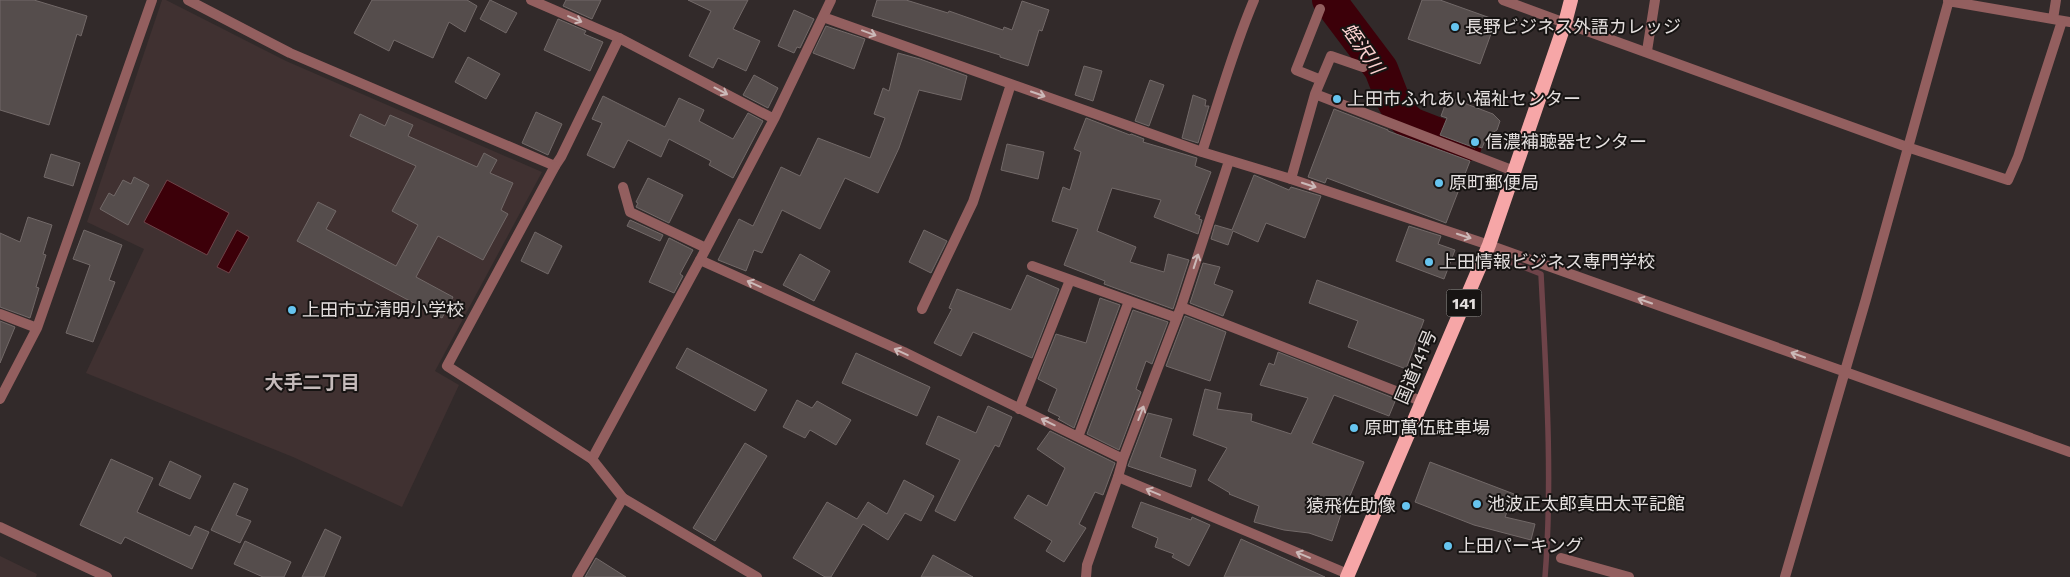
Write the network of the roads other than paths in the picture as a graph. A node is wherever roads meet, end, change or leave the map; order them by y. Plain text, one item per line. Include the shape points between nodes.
1 (152, 0) edge
2 (188, 0) edge
3 (531, 0) edge
4 (831, 0) edge
5 (1254, 0) edge
6 (1503, 0) edge
7 (1571, 0) edge
8 (1655, 0) edge
9 (2056, 0) edge
10 (1949, 1) edge
11 (1320, 10) dead end
12 (823, 17) junction
13 (2062, 21) edge
14 (1565, 23) junction
15 (619, 38) junction
16 (1647, 52) junction
17 (1363, 67) dead end
18 (1321, 80) junction
19 (1012, 84) junction
20 (1315, 94) junction
21 (774, 118) junction
22 (1908, 147) junction
23 (1202, 152) junction
24 (1229, 161) junction
25 (555, 166) junction
26 (1514, 171) junction
27 (1291, 179) junction
28 (623, 187) dead end
29 (1490, 245) junction
30 (706, 248) junction
31 (700, 260) junction
32 (1032, 266) dead end
33 (1070, 280) junction
34 (1129, 301) junction
35 (1181, 307) junction
36 (922, 309) dead end
37 (0, 314) edge
38 (1177, 318) junction
39 (37, 328) junction
40 (1844, 371) junction
41 (0, 399) edge
42 (1421, 401) junction
43 (1020, 409) junction
44 (1078, 437) junction
45 (2070, 452) edge
46 (592, 459) junction
47 (1123, 459) junction
48 (1118, 477) junction
49 (623, 498) junction
50 (0, 527) edge
51 (1561, 558) dead end
52 (1348, 576) edge
53 (107, 577) edge
54 (577, 577) edge
55 (757, 577) edge
56 (1086, 577) edge
57 (1629, 577) edge
58 (1785, 577) edge

1 - 39 street
2 - 25 street via 290,53
3 -> 15 street
4 - 12 street
5 - 23 street via 1237,40
6 - 14 street
7 - 14 highway, 国道141号 / 141
8 - 16 street
9 - 13 street
10 - 13 street
10 - 22 street
11 - 18 street via 1296,70
12 -> 19 street
12 - 21 street
13 - 22 street via 2008,180
14 - 16 street
14 - 26 highway, 国道141号 / 141
15 -> 21 street
15 - 25 street
16 - 22 street
17 - 18 street via 1331,56
18 - 20 street
19 -> 23 street
19 - 36 street via 973,202
20 - 26 street
20 - 27 street
21 - 30 street
22 - 40 street
23 - 24 street
24 - 27 street
35 -> 24 street
25 - 46 street via 447,366
26 - 29 highway, 国道141号 / 141
27 -> 29 street
28 - 30 street via 630,212
40 -> 29 street
29 - 42 highway, 国道141号 / 141
30 - 31 street
43 -> 31 street via 904,352
31 - 46 street
32 - 33 street
33 - 34 street
33 - 43 street
34 - 38 street
34 - 44 street
35 - 38 street
35 - 42 street
37 - 39 street
47 -> 38 street
39 - 41 street
40 - 45 street
40 - 58 street
42 - 52 highway, 国道141号 / 141
44 -> 43 street
44 - 47 street
46 - 49 street
47 - 48 street
52 -> 48 street
48 - 56 street via 1087,565
49 - 54 street
49 - 55 street
50 - 53 street
51 - 57 street

